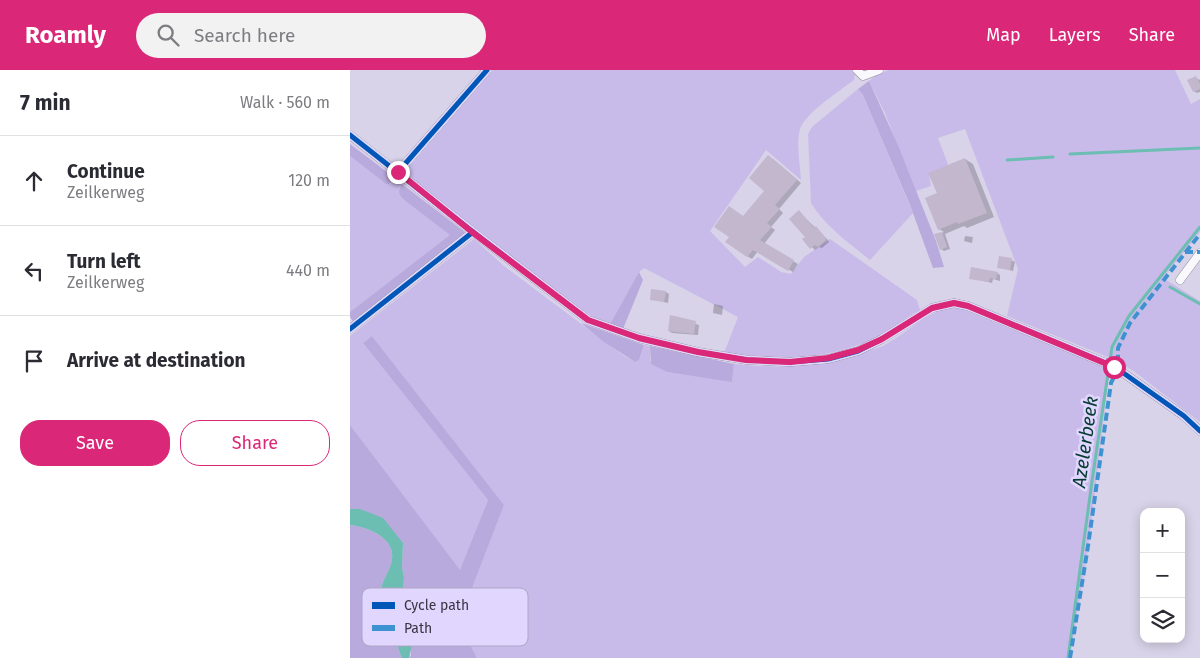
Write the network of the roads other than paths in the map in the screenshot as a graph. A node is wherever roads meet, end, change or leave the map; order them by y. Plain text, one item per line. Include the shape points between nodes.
1 (487, 70) edge
2 (857, 70) edge
3 (879, 70) edge
4 (350, 134) edge
5 (398, 172) junction
6 (472, 232) junction
7 (1200, 253) edge
8 (1180, 280) dead end
9 (350, 329) edge
10 (1200, 431) edge

1 - 5 street
2 - 3 street via 863,76
4 - 5 street
5 - 6 street
6 - 9 street
6 - 10 street via 588,320 639,338 746,360 790,362 828,358 882,339 932,308 954,303 968,306 1111,365 1184,416
7 - 8 street

